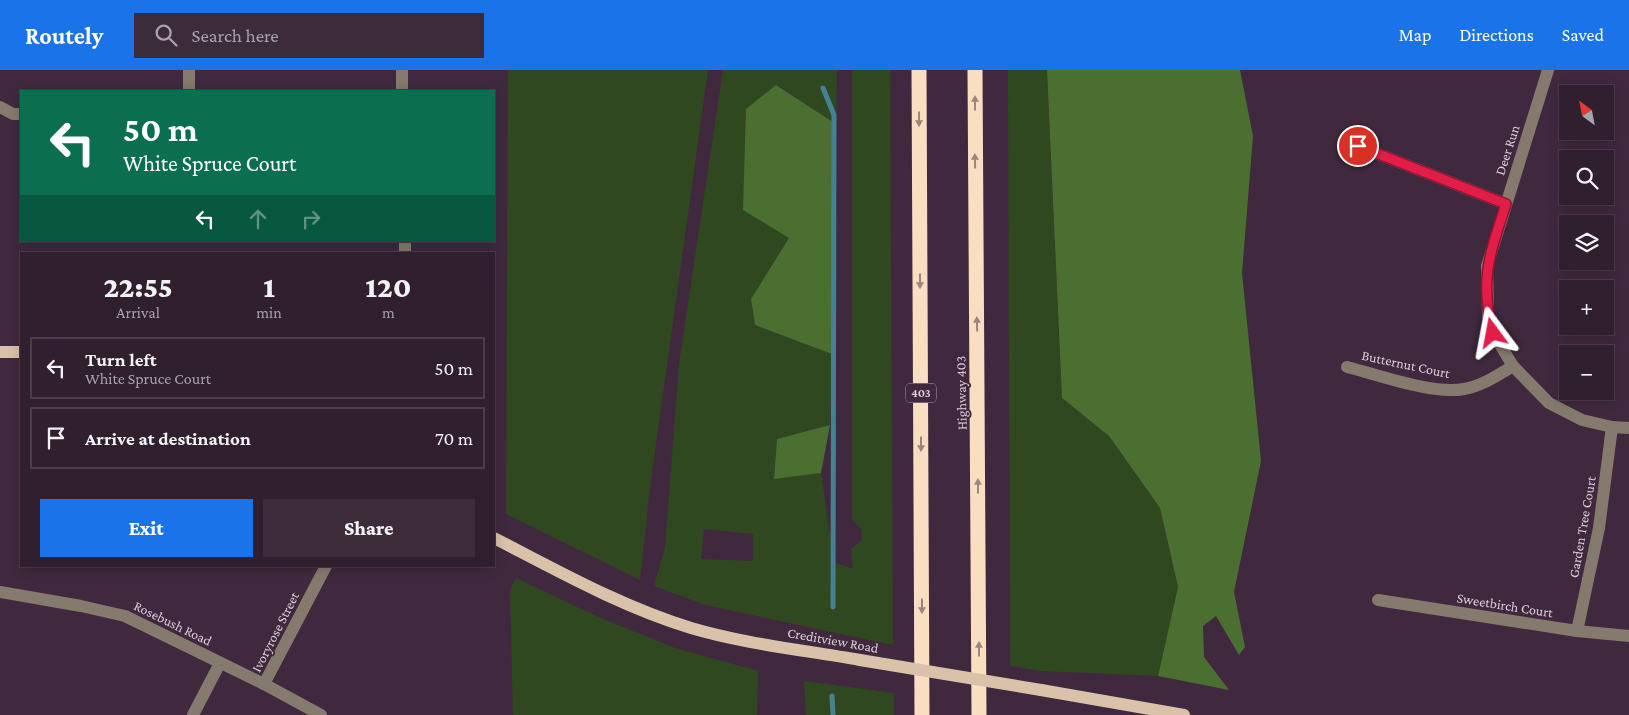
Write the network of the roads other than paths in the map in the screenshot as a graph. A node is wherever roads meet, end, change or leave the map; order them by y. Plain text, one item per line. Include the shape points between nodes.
1 (189, 70) edge
2 (402, 70) edge
3 (919, 70) edge
4 (975, 70) edge
5 (1548, 70) edge
6 (189, 90) edge
7 (402, 90) edge
8 (0, 106) edge
9 (20, 114) edge
10 (1358, 146) dead end
11 (1506, 204) junction
12 (0, 352) edge
13 (20, 352) edge
14 (1513, 366) junction
15 (1347, 367) dead end
16 (1612, 427) junction
17 (1629, 428) edge
18 (495, 539) edge
19 (325, 567) edge
20 (0, 592) edge
21 (1378, 600) dead end
22 (1577, 631) junction
23 (1629, 636) edge
24 (220, 663) junction
25 (264, 684) junction
26 (193, 715) edge
27 (321, 715) edge
28 (922, 715) edge
29 (979, 715) edge
30 (1184, 715) edge

1 - 6 street
2 - 7 street
3 -> 28 highway, 403
29 -> 4 highway, Highway 403
5 - 11 street, Deer Run
8 - 9 street via 13,114
10 - 11 street
11 - 14 street, Deer Run via 1487,266 1486,298 1493,333
12 - 13 main road
14 - 15 street, Butternut Court via 1486,382 1465,389 1443,391
14 - 16 street, Deer Run via 1549,403 1582,420
16 - 17 street, Deer Run
16 - 22 street, Garden Tree Court via 1599,528
18 - 30 main road, Creditview Road, bridge via 643,612 693,628
19 - 25 street, Ivoryrose Street
20 - 24 street, Rosebush Road via 124,616
21 - 22 street, Sweetbirch Court
22 - 23 street, Sweetbirch Court
24 - 25 street, Rosebush Road
24 - 26 street
25 - 27 street, Rosebush Road

